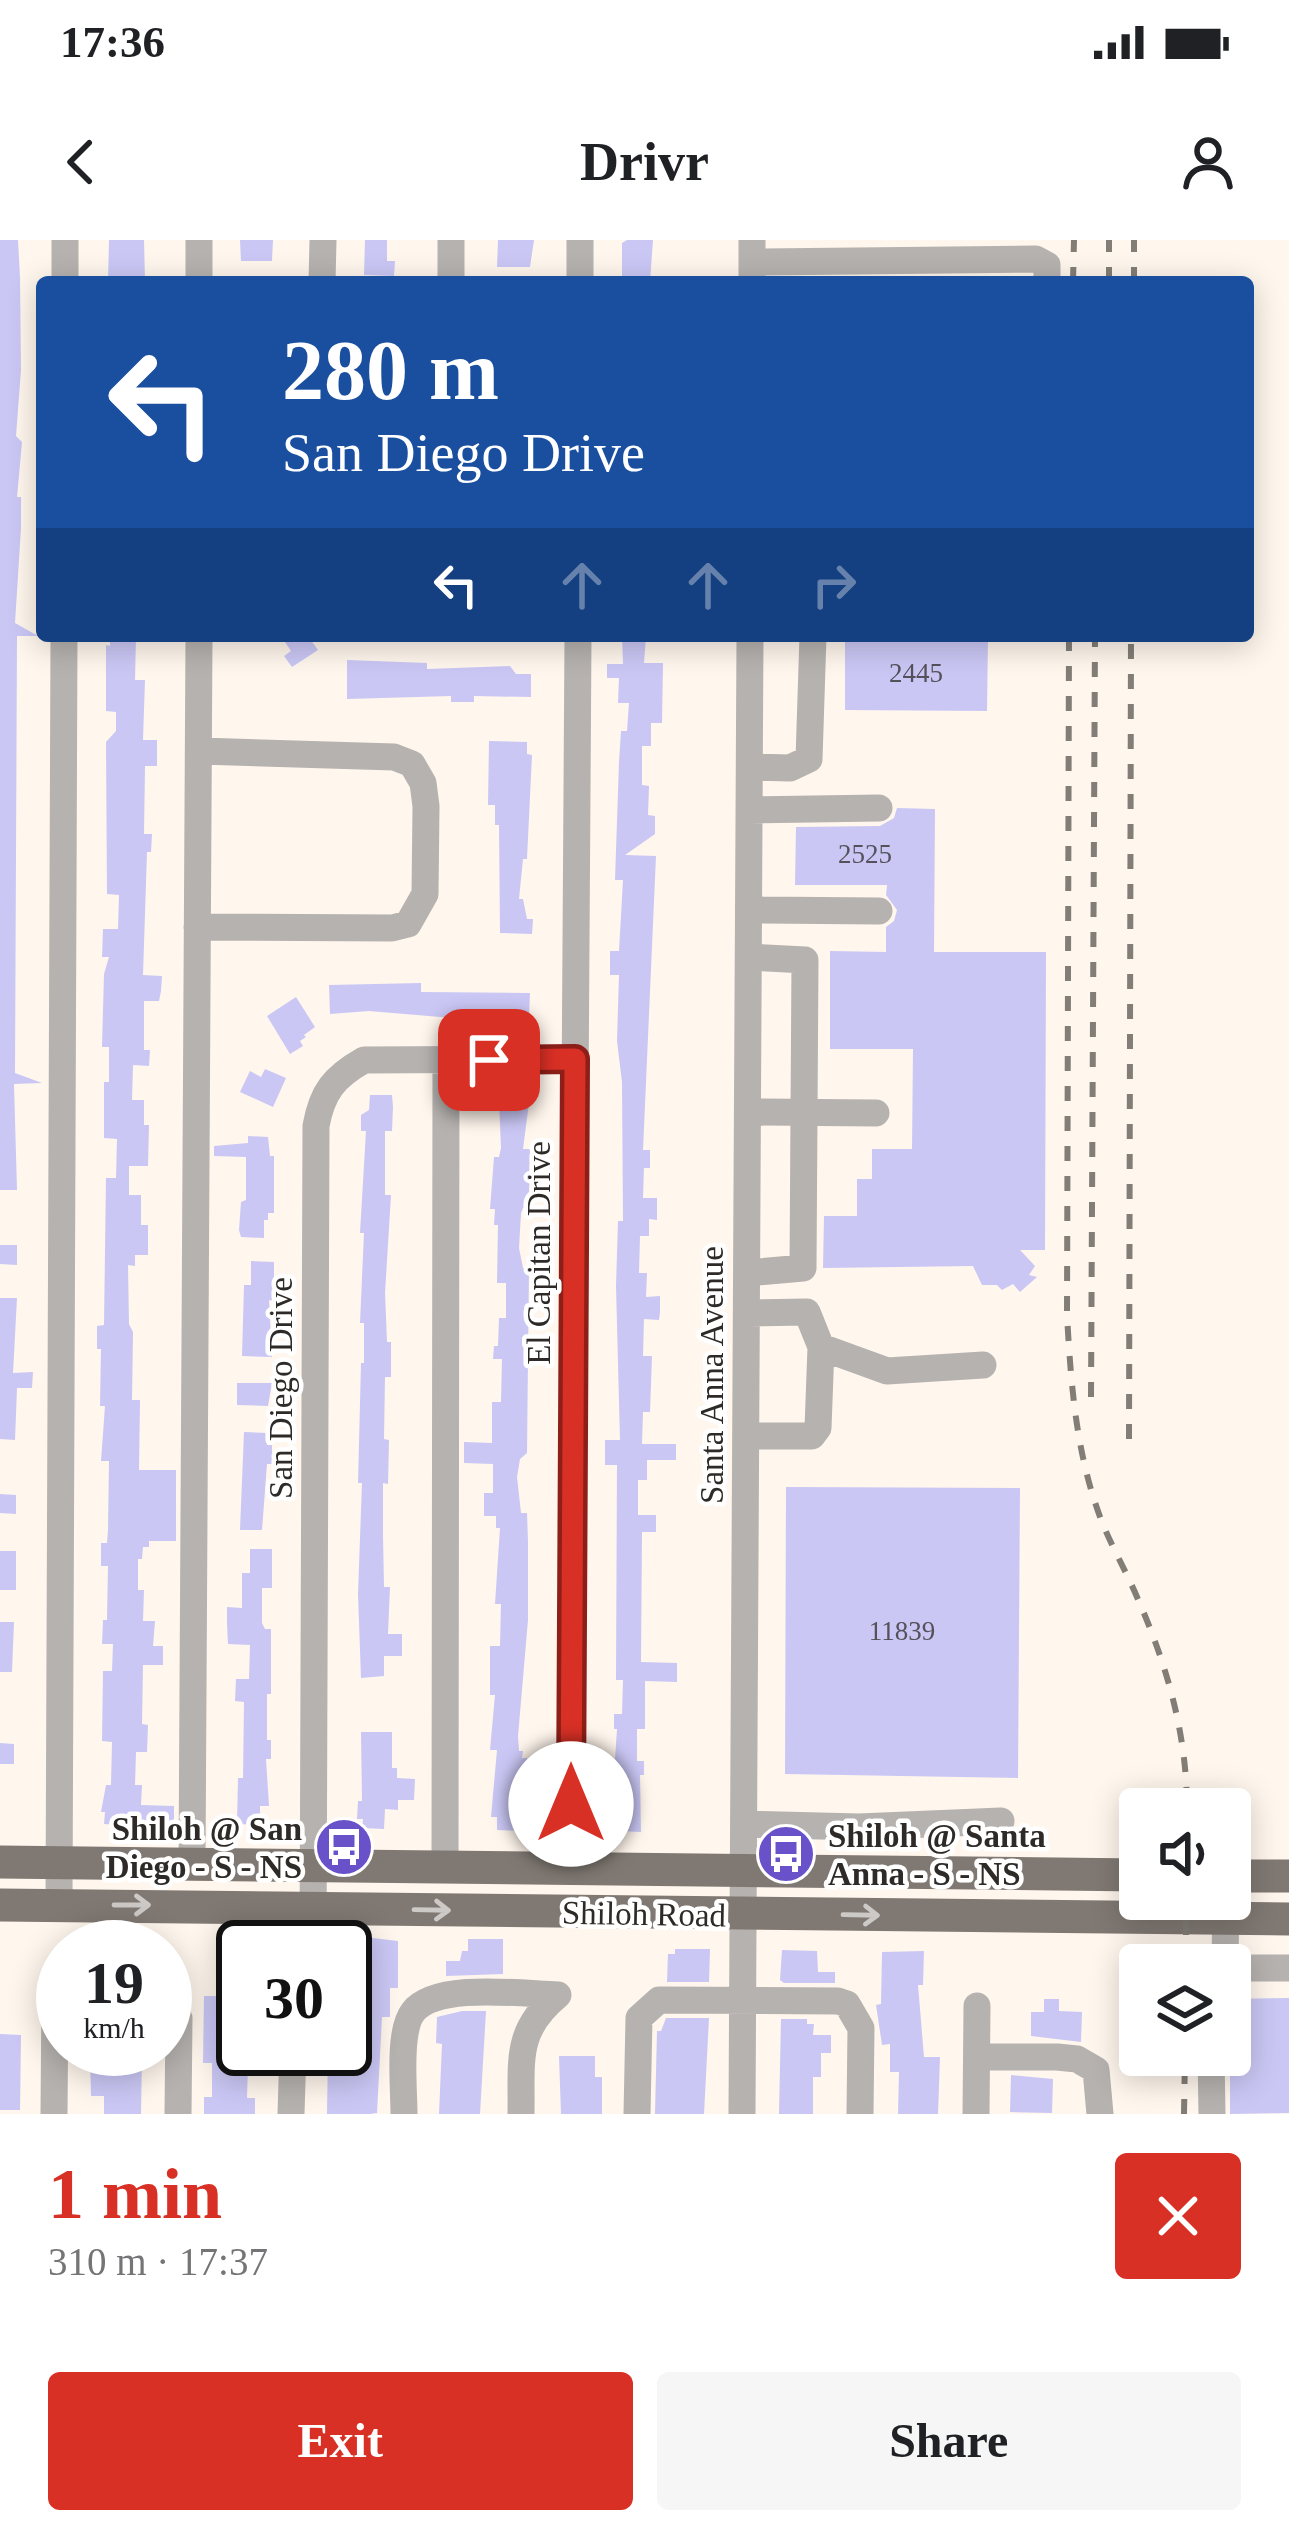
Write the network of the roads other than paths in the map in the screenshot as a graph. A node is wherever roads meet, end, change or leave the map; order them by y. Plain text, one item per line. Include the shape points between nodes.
1 (65, 240) edge
2 (200, 240) edge
3 (322, 240) edge
4 (451, 240) edge
5 (580, 240) edge
6 (752, 261) edge
7 (806, 272) edge
8 (65, 276) edge
9 (200, 276) edge
10 (322, 276) edge
11 (451, 276) edge
12 (580, 276) edge
13 (1047, 276) edge
14 (64, 642) edge
15 (199, 642) edge
16 (578, 642) edge
17 (750, 642) edge
18 (813, 642) edge
19 (199, 751) junction
20 (749, 767) junction
21 (879, 808) dead end
22 (749, 810) junction
23 (749, 910) junction
24 (879, 911) dead end
25 (197, 927) junction
26 (748, 957) junction
27 (575, 1059) junction
28 (446, 1060) junction
29 (804, 1111) junction
30 (748, 1112) junction
31 (876, 1113) dead end
32 (747, 1273) junction
33 (747, 1312) junction
34 (821, 1347) junction
35 (983, 1365) dead end
36 (747, 1436) junction
37 (1001, 1821) dead end
38 (972, 1822) junction
39 (746, 1824) junction
40 (859, 1827) junction
41 (0, 1862) edge
42 (59, 1864) junction
43 (192, 1866) junction
44 (315, 1866) junction
45 (445, 1867) junction
46 (570, 1870) junction
47 (745, 1872) junction
48 (861, 1873) junction
49 (976, 1874) junction
50 (1119, 1875) edge
51 (1251, 1876) edge
52 (1289, 1876) edge
53 (0, 1904) edge
54 (59, 1905) junction
55 (315, 1907) junction
56 (1119, 1910) edge
57 (1251, 1913) edge
58 (744, 1914) junction
59 (1289, 1919) edge
60 (314, 1920) edge
61 (1251, 1968) edge
62 (1289, 1968) edge
63 (743, 2000) junction
64 (977, 2006) dead end
65 (977, 2057) junction
66 (56, 2076) edge
67 (178, 2076) edge
68 (292, 2076) edge
69 (1211, 2076) edge
70 (54, 2114) edge
71 (178, 2114) edge
72 (291, 2114) edge
73 (404, 2114) edge
74 (521, 2114) edge
75 (637, 2114) edge
76 (742, 2114) edge
77 (860, 2114) edge
78 (976, 2114) edge
79 (1100, 2114) edge
80 (1212, 2114) edge

1 - 8 street
2 - 9 street
3 - 10 street
4 - 11 street
5 - 12 street
6 - 7 street
7 - 13 street via 1036,260 1047,265
14 - 42 street
15 - 19 street
16 - 27 street, El Capitan Drive
17 - 20 street, Santa Anna Avenue
18 - 20 street via 809,759
19 - 25 street
19 - 25 street via 394,757 412,764 426,806 425,894 408,924
20 - 22 street, Santa Anna Avenue
21 - 22 street
22 - 23 street, Santa Anna Avenue
23 - 24 street
23 - 26 street, Santa Anna Avenue
25 - 43 street
26 - 29 street via 805,961
26 - 30 street, Santa Anna Avenue
27 - 28 street, San Diego Drive
27 - 46 street, El Capitan Drive
28 - 44 street, San Diego Drive via 364,1060 338,1074 316,1126
28 - 45 street
29 - 30 street
29 - 31 street
29 - 32 street via 803,1268
30 - 32 street, Santa Anna Avenue
32 - 33 street, Santa Anna Avenue
33 - 34 street via 807,1312
33 - 36 street, Santa Anna Avenue
34 - 35 street via 887,1371
34 - 36 street via 812,1436
36 - 39 street, Santa Anna Avenue
37 - 38 street
38 - 40 street
38 - 49 street
39 - 40 street
39 - 47 street, Santa Anna Avenue
40 - 48 street
41 - 42 main road, Shiloh Road
42 - 43 main road, Shiloh Road
42 - 54 street
43 - 44 main road, Shiloh Road
44 - 45 main road, Shiloh Road
44 - 55 street, San Diego Drive
45 - 46 main road, Shiloh Road
46 - 47 main road, Shiloh Road
47 - 48 main road, Shiloh Road
47 - 58 street, Santa Anna Avenue
48 - 49 main road, Shiloh Road
49 - 50 main road, Shiloh Road
51 - 52 main road
53 - 54 main road, Shiloh Road
54 -> 55 main road, Shiloh Road
55 -> 58 main road, Shiloh Road
55 - 60 street, San Diego Drive
58 -> 56 main road, Shiloh Road
57 - 59 main road, Shiloh Road
58 - 63 street, Santa Anna Avenue
61 - 62 street
63 - 75 street via 659,2000 646,2008 639,2018
63 - 76 street, Santa Anna Avenue
63 - 77 street via 847,2004 861,2028
64 - 65 street
65 - 78 street
65 - 79 street via 1077,2060 1096,2070
66 - 70 street
67 - 71 street
68 - 72 street
69 - 80 street
73 - 74 street via 412,2013 434,1996 558,1995 522,2040

